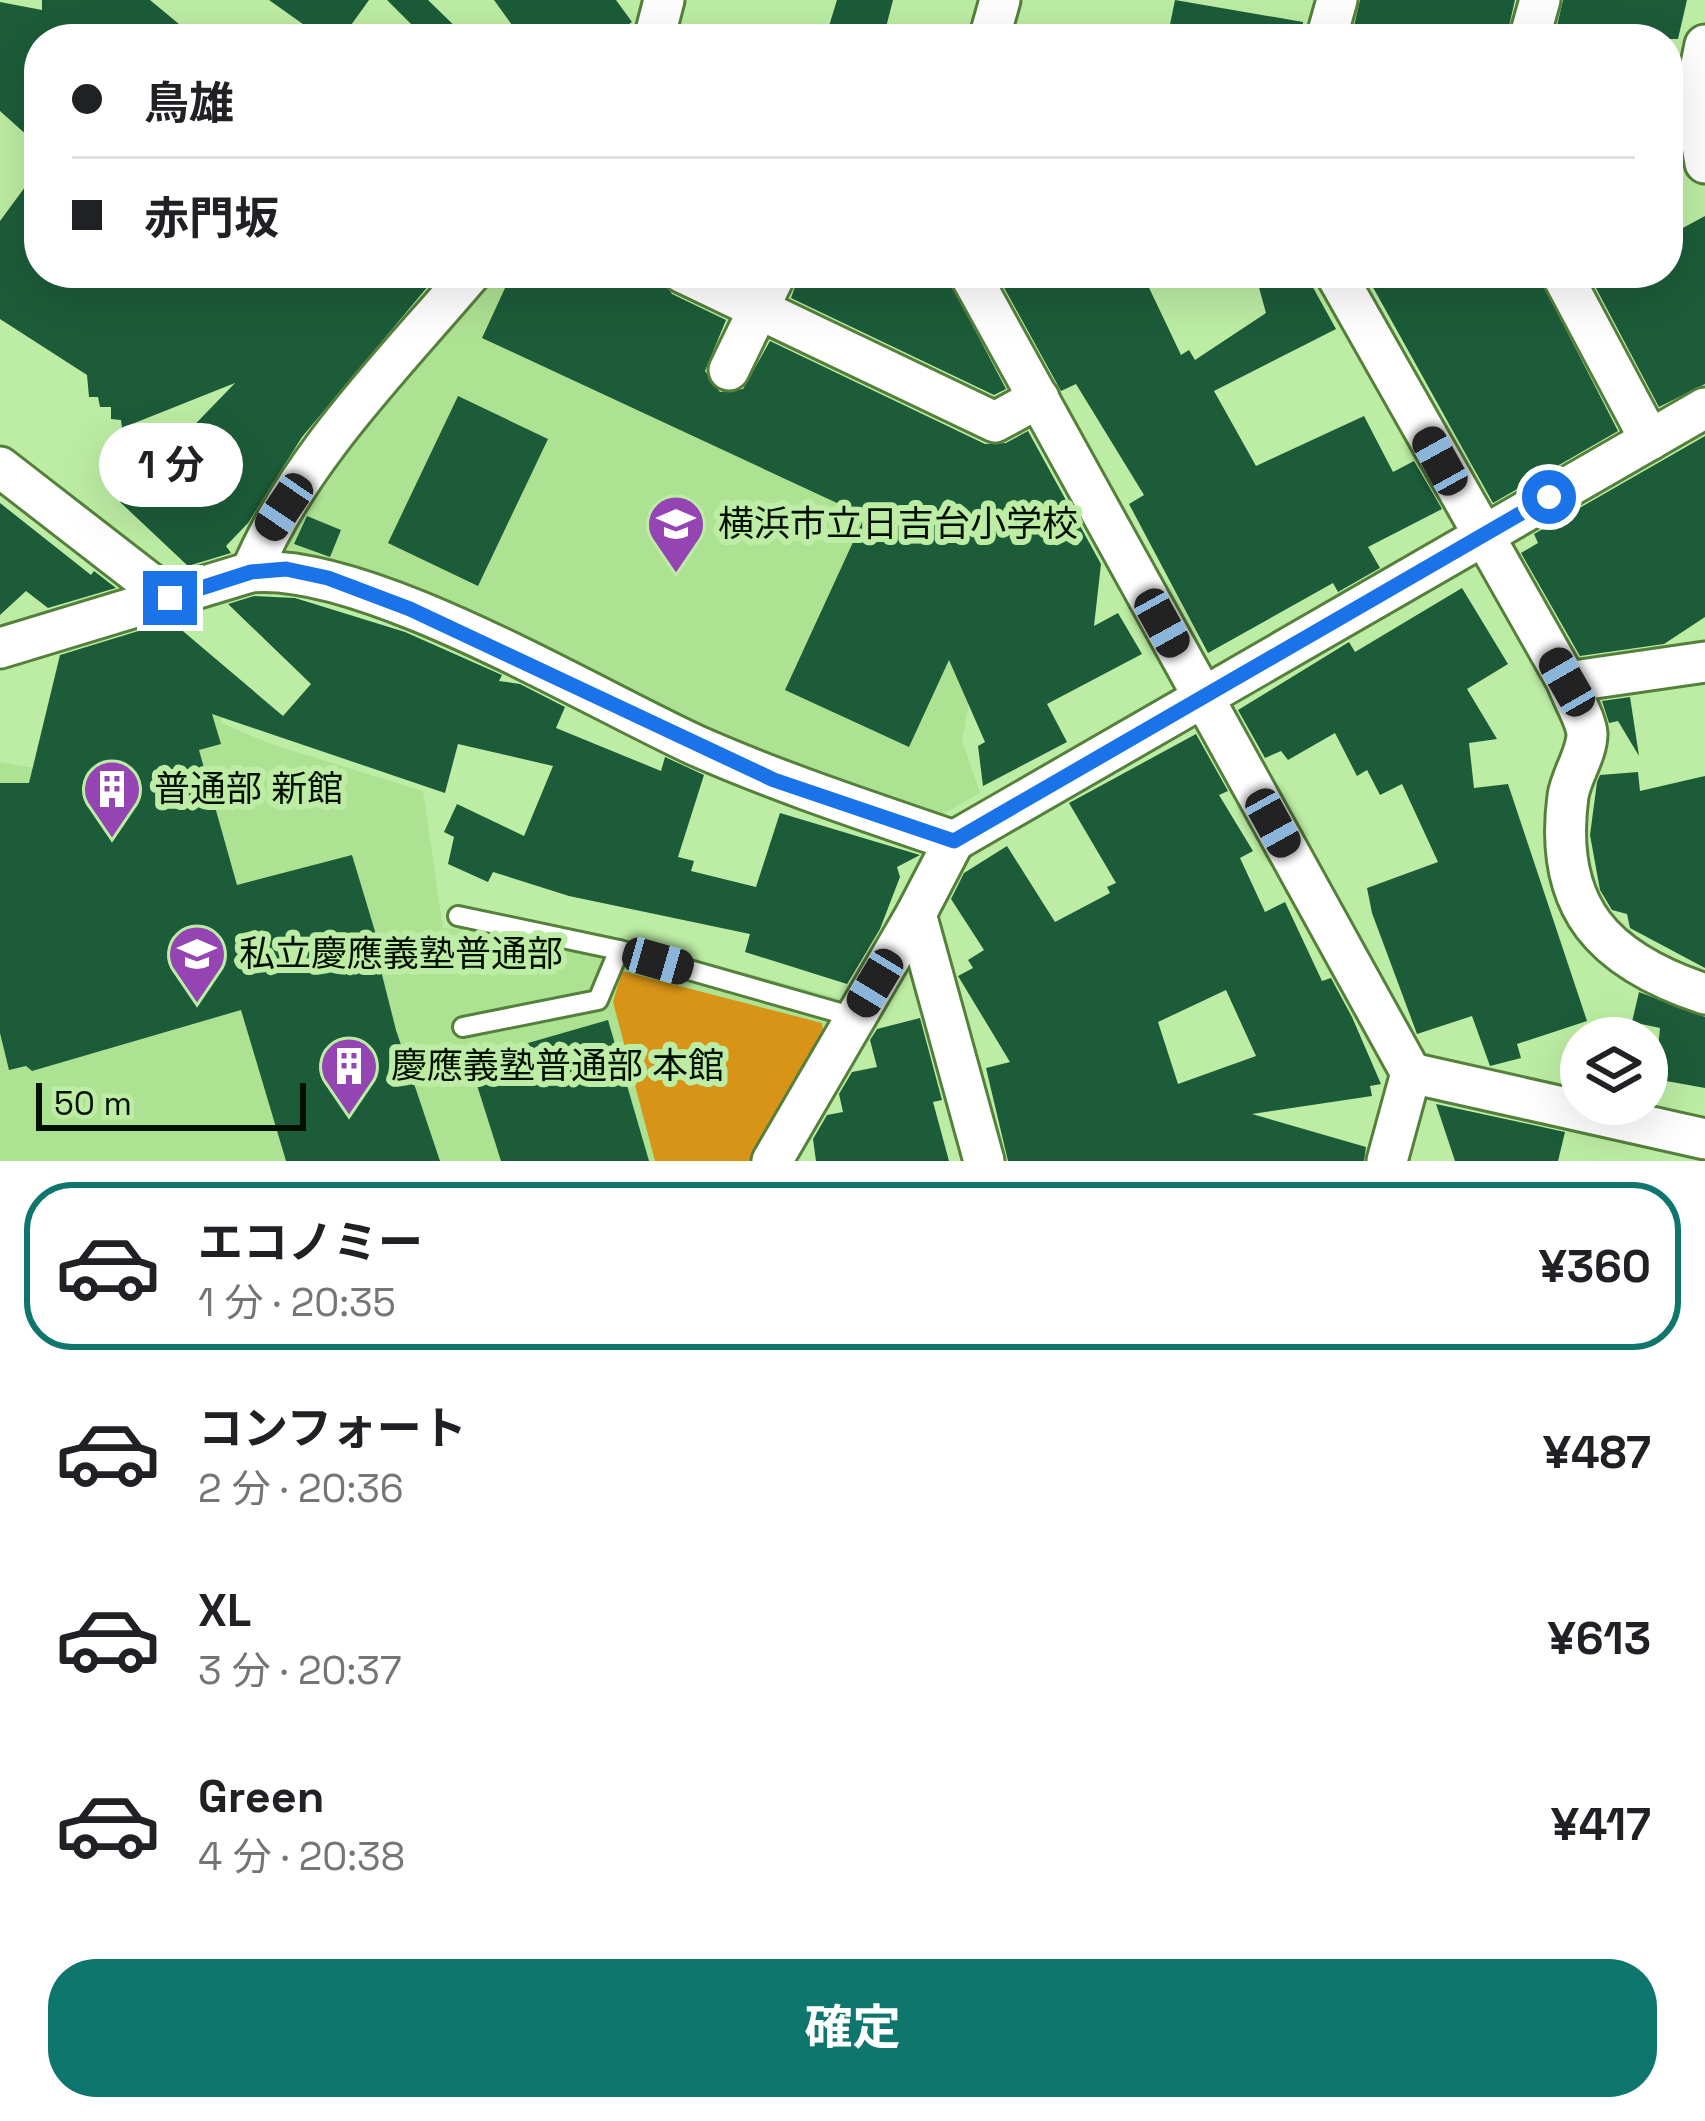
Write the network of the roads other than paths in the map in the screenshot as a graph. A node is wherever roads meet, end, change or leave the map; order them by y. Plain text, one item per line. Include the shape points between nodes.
1 (1705, 45) edge
2 (1705, 163) edge
3 (458, 288) edge
4 (977, 288) edge
5 (1343, 288) edge
6 (1569, 288) edge
7 (767, 290) edge
8 (729, 370) dead end
9 (1039, 398) junction
10 (1705, 408) edge
11 (1649, 440) junction
12 (0, 467) edge
13 (1482, 536) junction
14 (251, 572) junction
15 (170, 598) junction
16 (0, 648) edge
17 (1705, 662) edge
18 (1567, 682) junction
19 (1203, 698) junction
20 (954, 841) junction
21 (916, 914) junction
22 (458, 916) dead end
23 (620, 950) junction
24 (1705, 994) edge
25 (854, 1017) junction
26 (463, 1027) dead end
27 (1411, 1073) junction
28 (1705, 1139) edge
29 (772, 1161) edge
30 (984, 1161) edge
31 (1387, 1161) edge

1 - 2 street via 1694,98
3 - 14 street via 321,453 266,534
4 - 9 street
5 - 13 street
6 - 11 street
7 - 8 street
7 - 9 street via 995,422
9 - 19 street
10 - 11 street
11 - 13 street
12 - 15 street
13 - 18 street
13 - 19 street
14 - 15 street
14 - 20 street via 328,578 410,609 774,780
15 - 16 street
17 - 18 street
18 - 24 street via 1587,734 1568,795 1567,860 1580,903 1606,944 1652,975
19 - 20 street
19 - 27 street
20 - 21 street
21 - 25 street
21 - 30 street
22 - 23 lane
23 - 25 lane
23 - 26 lane via 598,1000
25 - 29 street
27 - 28 street
27 - 31 street

